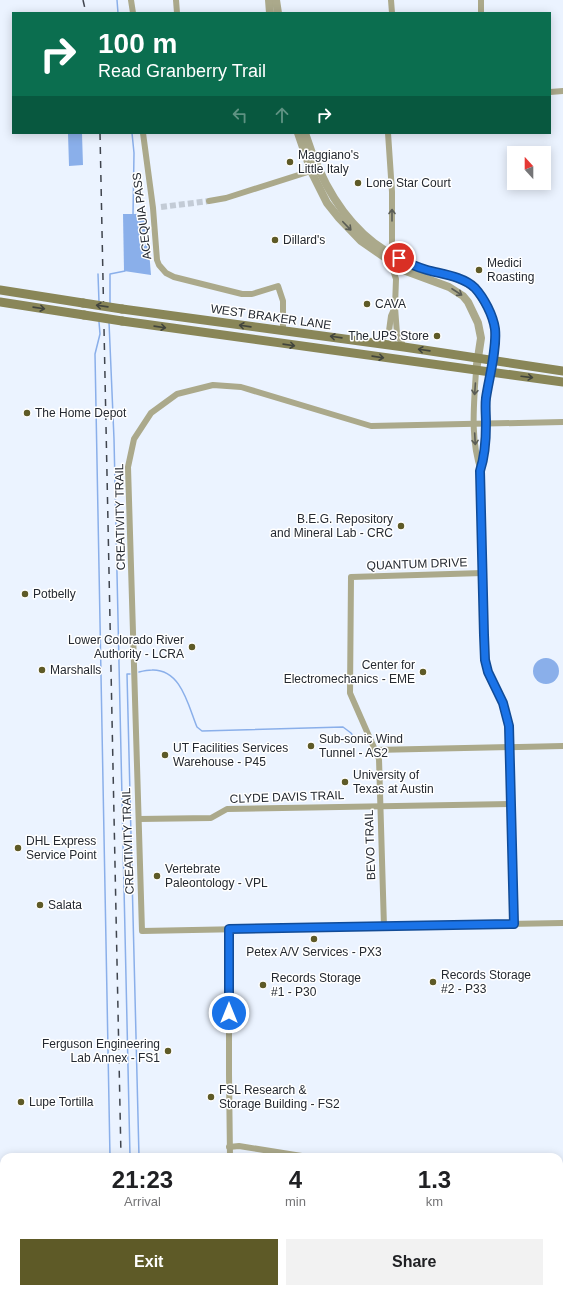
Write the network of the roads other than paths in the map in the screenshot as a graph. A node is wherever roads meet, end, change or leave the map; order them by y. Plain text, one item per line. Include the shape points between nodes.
1 (131, 0) edge
2 (176, 0) edge
3 (269, 0) edge
4 (276, 0) edge
5 (391, 0) edge
6 (481, 0) edge
7 (134, 12) edge
8 (177, 12) edge
9 (270, 12) edge
10 (278, 12) edge
11 (392, 12) edge
12 (481, 12) edge
13 (563, 91) edge
14 (551, 92) edge
15 (143, 134) edge
16 (298, 134) edge
17 (305, 134) edge
18 (388, 134) edge
19 (310, 171) junction
20 (209, 201) tunnel mouth
21 (161, 207) tunnel mouth
22 (153, 208) junction
23 (347, 215) junction
24 (364, 239) junction
25 (390, 257) junction
26 (405, 266) junction
27 (396, 286) junction
28 (0, 290) edge
29 (478, 294) junction
30 (0, 302) edge
31 (468, 302) junction
32 (395, 307) junction
33 (283, 331) junction
34 (374, 343) junction
35 (404, 347) junction
36 (479, 358) junction
37 (492, 360) junction
38 (476, 371) junction
39 (563, 371) edge
40 (491, 373) junction
41 (563, 382) edge
42 (563, 422) edge
43 (474, 424) junction
44 (486, 424) junction
45 (480, 471) junction
46 (483, 573) junction
47 (351, 577) joint
48 (563, 746) edge
49 (510, 748) junction
50 (374, 750) junction
51 (511, 804) junction
52 (380, 805) junction
53 (139, 819) junction
54 (563, 923) edge
55 (514, 924) junction
56 (384, 927) junction
57 (229, 929) junction
58 (229, 1147) junction
59 (230, 1153) edge
60 (283, 1153) edge

1 - 7 street
2 - 8 street
3 - 9 street
4 - 10 street
5 - 11 street
6 - 12 street
13 - 14 street
15 - 22 street, ACEQUIA PASS
16 - 19 street
17 - 23 street via 324,181
25 -> 18 street via 392,192
19 - 20 street
19 - 23 street via 315,172 336,207
19 -> 24 street via 327,203 339,218
21 - 22 street
22 - 33 street, ACEQUIA PASS via 157,260 166,273 242,294 252,294 278,286 283,301
23 - 24 street
24 - 25 street via 373,242
25 - 26 street
25 - 27 street
26 - 27 street
26 - 29 street via 448,275 474,287
26 -> 31 street via 449,287
27 - 32 street
33 -> 28 main road, WEST BRAKER LANE, bridge
29 - 31 street
29 - 37 street via 490,314 495,329
30 -> 38 main road, WEST BRAKER LANE, bridge
31 - 36 street via 478,323 481,338
32 - 34 street via 389,331
32 - 35 street via 397,334
34 -> 33 main road, WEST BRAKER LANE
34 - 35 main road, WEST BRAKER LANE
36 -> 35 main road, WEST BRAKER LANE
36 - 37 main road, WEST BRAKER LANE
36 - 38 street
37 - 39 main road, WEST BRAKER LANE
37 - 40 street
38 - 40 main road, WEST BRAKER LANE
38 -> 43 street
40 -> 41 main road, WEST BRAKER LANE
40 - 44 street via 486,400
42 - 44 street, CREATIVITY TRAIL
43 - 44 street, CREATIVITY TRAIL
43 -> 45 street via 476,456
43 - 53 street, CREATIVITY TRAIL via 371,426 241,388 213,386 177,394 151,413 134,439 128,467
44 - 45 street via 484,460
45 - 46 street
46 - 47 street, QUANTUM DRIVE
46 - 49 street via 485,660 492,683 507,714
47 - 50 street, BEVO TRAIL via 350,693
48 - 49 street
49 - 50 street
49 - 51 street
50 - 52 street, BEVO TRAIL via 379,759
51 - 52 street, CLYDE DAVIS TRAIL
51 - 55 street
52 - 53 street, CLYDE DAVIS TRAIL via 227,808 211,818
52 - 56 street, BEVO TRAIL
53 - 57 street, CREATIVITY TRAIL via 142,931
54 - 55 street
55 - 56 street
56 - 57 street
57 - 58 street
58 - 59 street
58 - 60 street via 239,1146

